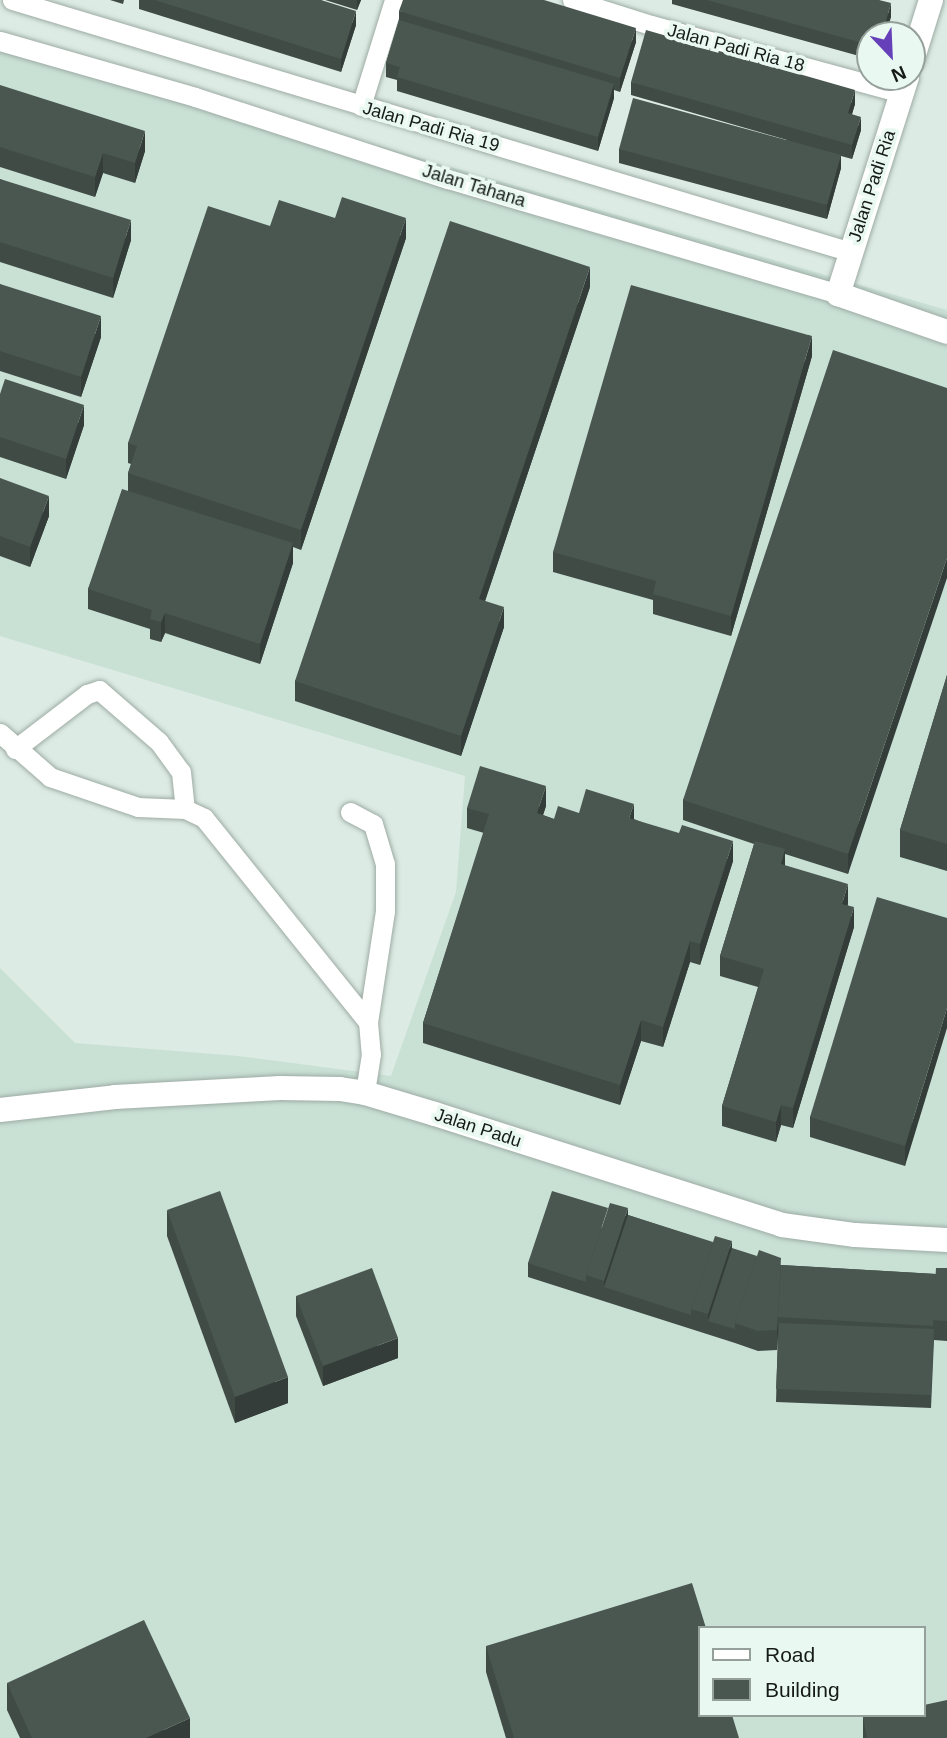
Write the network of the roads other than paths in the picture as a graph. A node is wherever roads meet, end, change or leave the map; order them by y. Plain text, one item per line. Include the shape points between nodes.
1 (12, 0) edge
2 (394, 0) edge
3 (572, 0) edge
4 (932, 0) edge
5 (925, 21) edge
6 (0, 41) edge
7 (856, 74) edge
8 (902, 91) edge
9 (361, 106) junction
10 (851, 252) junction
11 (838, 294) junction
12 (947, 332) edge
13 (0, 733) edge
14 (15, 749) junction
15 (186, 809) junction
16 (350, 812) dead end
17 (368, 1022) junction
18 (365, 1093) junction
19 (0, 1110) edge
20 (947, 1240) edge

1 - 9 street, Jalan Padi Ria 19
2 - 9 street
3 - 7 street, Jalan Padi Ria 18 via 651,25
4 - 5 street
6 - 11 street, Jalan Tahana
8 - 10 street, Jalan Padi Ria
9 - 10 street, Jalan Padi Ria 19
10 - 11 street, Jalan Padi Ria
11 - 12 street, Jalan Tahana
13 - 14 street
14 - 15 street via 50,777 100,796 138,807
14 - 15 street via 87,694 99,690 159,742 174,762 181,772
15 - 17 street via 204,818 220,836
16 - 17 street via 373,824 385,864 385,911
17 - 18 street via 371,1054
18 - 19 street, Jalan Padu via 279,1088 115,1097
18 - 20 street, Jalan Padu via 782,1225

